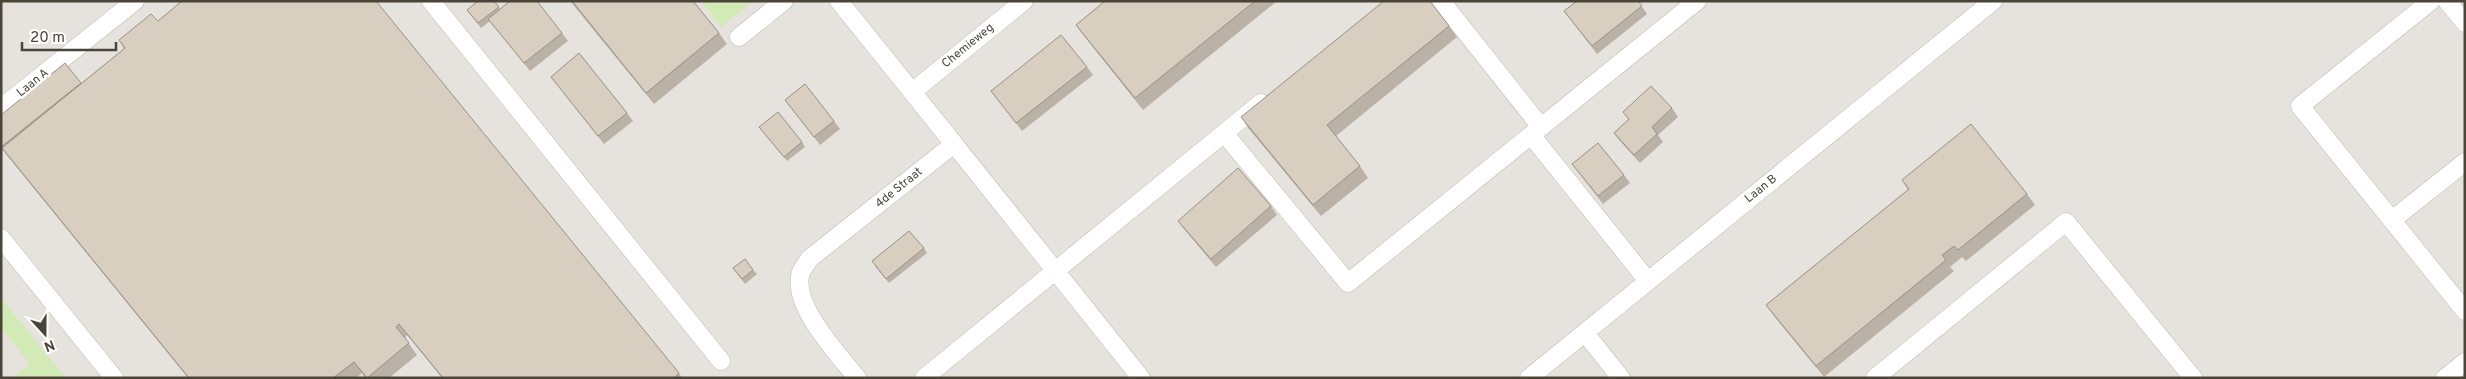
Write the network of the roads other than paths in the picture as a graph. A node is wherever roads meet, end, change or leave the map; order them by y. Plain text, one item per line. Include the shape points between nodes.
1 (135, 1) edge
2 (431, 1) edge
3 (784, 1) edge
4 (839, 1) edge
5 (1024, 1) edge
6 (1441, 1) edge
7 (1697, 1) edge
8 (1993, 1) edge
9 (2448, 1) edge
10 (2422, 4) edge
11 (2465, 23) edge
12 (739, 37) dead end
13 (1278, 89) edge
14 (912, 92) junction
15 (1, 108) edge
16 (1536, 131) junction
17 (1224, 133) junction
18 (954, 144) junction
19 (2465, 162) edge
20 (2392, 220) junction
21 (1, 238) edge
22 (1055, 271) junction
23 (1648, 280) junction
24 (2465, 311) edge
25 (1585, 333) junction
26 (721, 361) dead end
27 (2465, 362) edge
28 (114, 378) edge
29 (857, 378) edge
30 (924, 378) edge
31 (1141, 378) edge
32 (1529, 378) edge
33 (1621, 378) edge
34 (1875, 378) edge
35 (2193, 378) edge
36 (2446, 378) edge

1 - 15 lane, Laan A
2 - 26 lane
3 - 12 lane
4 - 14 lane
5 - 14 lane, Chemieweg
6 - 16 lane
7 - 16 lane
8 - 23 lane, Laan B
9 - 11 lane
10 - 20 lane via 2300,106
13 - 17 lane
14 - 18 lane
16 - 17 lane via 1348,283
16 - 23 lane
17 - 22 lane
18 - 22 lane
18 - 29 lane, 4de Straat via 810,259 801,273 805,304 814,324
19 - 20 lane
20 - 24 lane
21 - 28 lane
22 - 30 lane
22 - 31 lane
23 - 25 lane, Laan B
25 - 32 lane, Laan B
25 - 33 lane
27 - 36 lane
34 - 35 lane via 2066,222

